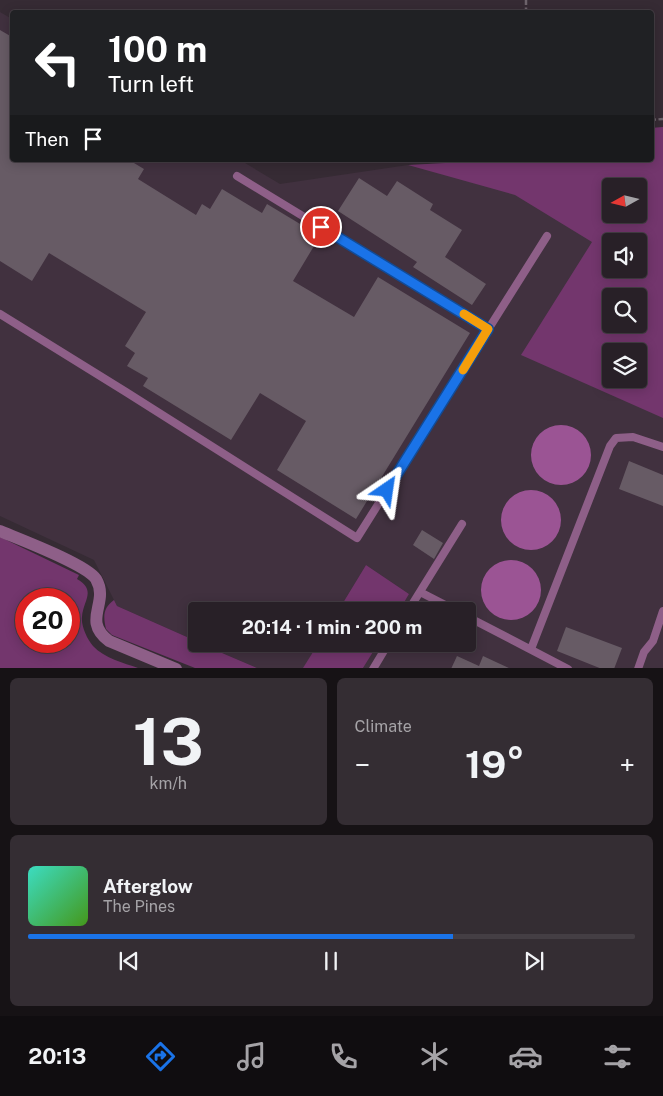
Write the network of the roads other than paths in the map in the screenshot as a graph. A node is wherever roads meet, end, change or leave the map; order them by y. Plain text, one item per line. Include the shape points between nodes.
1 (237, 176) dead end
2 (547, 236) dead end
3 (0, 314) edge
4 (488, 329) junction
5 (663, 447) edge
6 (462, 524) dead end
7 (0, 531) edge
8 (420, 592) junction
9 (414, 602) edge
10 (439, 602) edge
11 (663, 611) edge
12 (476, 621) edge
13 (531, 650) junction
14 (383, 652) edge
15 (176, 668) edge
16 (373, 668) edge
17 (568, 668) edge
18 (638, 668) edge

1 - 4 lane
2 - 4 lane
3 - 4 lane via 357,538
5 - 13 lane via 632,437 616,438 610,446
6 - 8 lane
7 - 15 street via 91,574 96,579 100,596 96,623 102,636 109,642
8 - 9 lane
8 - 10 lane
11 - 18 lane via 653,641 644,652
12 - 13 lane
13 - 17 lane
14 - 16 lane

